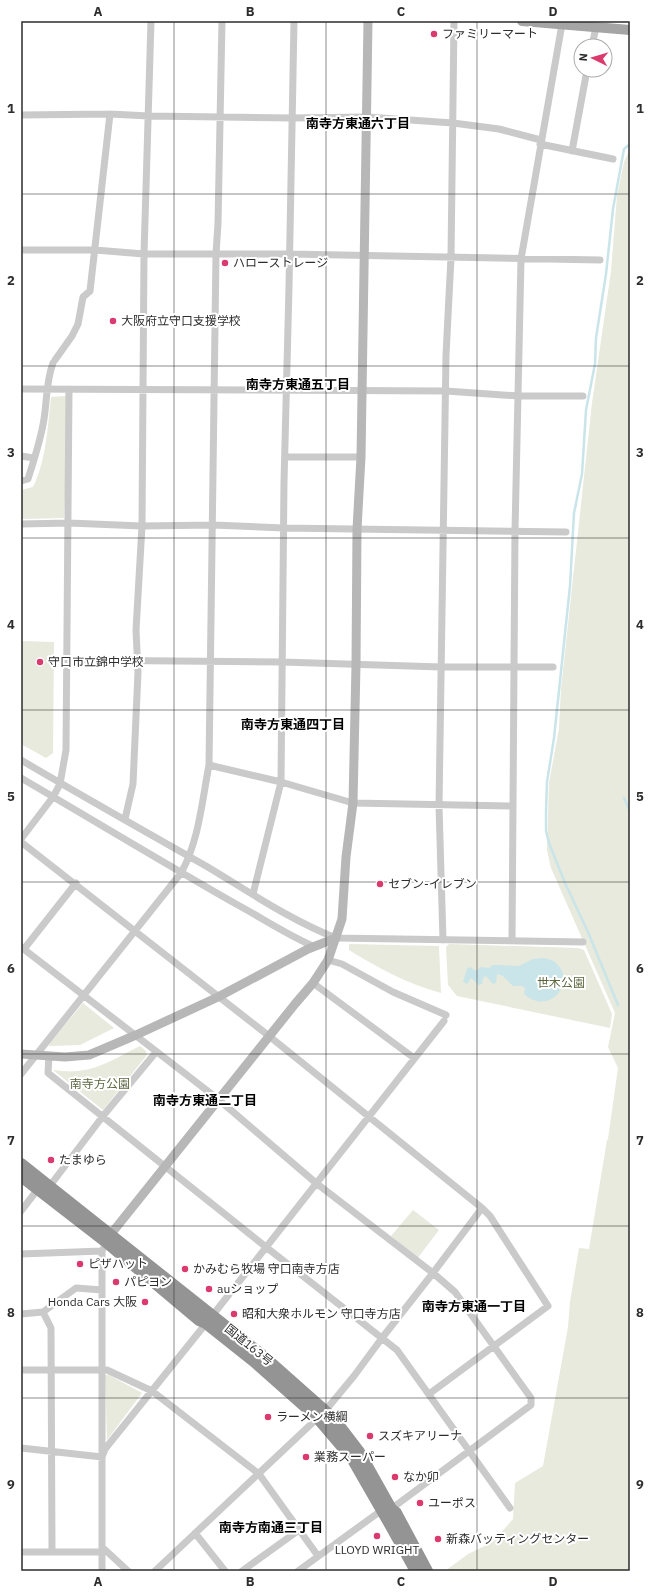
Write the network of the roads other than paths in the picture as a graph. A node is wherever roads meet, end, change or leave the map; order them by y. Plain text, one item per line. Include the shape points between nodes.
1 (151, 21) edge
2 (222, 21) edge
3 (294, 21) edge
4 (368, 21) edge
5 (454, 21) edge
6 (522, 21) edge
7 (581, 23) edge
8 (562, 24) junction
9 (596, 27) junction
10 (630, 30) edge
11 (594, 38) edge
12 (586, 78) edge
13 (110, 114) junction
14 (21, 115) edge
15 (149, 116) junction
16 (220, 116) junction
17 (367, 116) junction
18 (292, 118) junction
19 (453, 123) junction
20 (540, 142) junction
21 (572, 151) junction
22 (613, 159) dead end
23 (21, 250) edge
24 (95, 250) junction
25 (144, 254) junction
26 (216, 254) junction
27 (290, 254) junction
28 (364, 255) junction
29 (451, 257) junction
30 (521, 259) junction
31 (600, 260) dead end
32 (21, 389) edge
33 (48, 390) junction
34 (70, 390) junction
35 (142, 390) junction
36 (215, 390) junction
37 (287, 390) junction
38 (362, 391) junction
39 (446, 391) junction
40 (519, 396) junction
41 (583, 396) dead end
42 (21, 456) edge
43 (285, 457) junction
44 (361, 457) junction
45 (34, 458) junction
46 (21, 481) edge
47 (69, 523) junction
48 (21, 524) edge
49 (213, 525) junction
50 (142, 526) junction
51 (284, 528) junction
52 (356, 529) junction
53 (444, 530) junction
54 (515, 531) junction
55 (566, 532) dead end
56 (68, 660) junction
57 (139, 661) junction
58 (211, 661) junction
59 (282, 662) junction
60 (356, 665) junction
61 (442, 667) junction
62 (515, 667) junction
63 (553, 667) dead end
64 (21, 760) edge
65 (209, 765) junction
66 (21, 778) edge
67 (281, 782) junction
68 (60, 784) junction
69 (53, 797) junction
70 (353, 803) junction
71 (439, 806) junction
72 (512, 806) junction
73 (125, 819) junction
74 (21, 840) edge
75 (190, 857) junction
76 (181, 873) junction
77 (76, 883) junction
78 (253, 894) junction
79 (134, 931) junction
80 (336, 938) junction
81 (443, 940) junction
82 (512, 941) junction
83 (583, 942) dead end
84 (313, 946) junction
85 (23, 948) edge
86 (328, 960) junction
87 (313, 983) junction
88 (83, 995) junction
89 (218, 997) junction
90 (136, 1035) junction
91 (269, 1036) junction
92 (156, 1052) junction
93 (21, 1054) edge
94 (35, 1056) junction
95 (49, 1056) junction
96 (414, 1058) junction
97 (21, 1074) edge
98 (218, 1099) junction
99 (103, 1116) junction
100 (369, 1117) junction
101 (21, 1164) edge
102 (166, 1166) junction
103 (21, 1176) edge
104 (316, 1183) junction
105 (43, 1188) junction
106 (482, 1208) junction
107 (21, 1212) edge
108 (106, 1242) junction
109 (266, 1247) junction
110 (21, 1254) edge
111 (433, 1273) junction
112 (102, 1290) junction
113 (43, 1312) junction
114 (21, 1314) edge
115 (209, 1319) junction
116 (382, 1338) junction
117 (494, 1345) junction
118 (52, 1369) junction
119 (22, 1370) edge
120 (102, 1370) junction
121 (152, 1391) junction
122 (429, 1394) junction
123 (321, 1414) junction
124 (21, 1448) edge
125 (53, 1450) junction
126 (468, 1451) junction
127 (102, 1457) junction
128 (258, 1474) junction
129 (510, 1508) dead end
130 (387, 1509) junction
131 (299, 1530) junction
132 (196, 1533) junction
133 (102, 1550) junction
134 (52, 1551) junction
135 (21, 1552) edge
136 (318, 1556) junction
137 (102, 1571) edge
138 (128, 1571) edge
139 (155, 1571) edge
140 (224, 1571) edge
141 (242, 1571) edge
142 (298, 1571) edge
143 (416, 1571) edge
144 (427, 1571) edge

1 - 15 street
2 - 16 street
3 - 18 street
4 - 17 street
5 - 19 street
6 - 8 main road
7 - 8 main road
7 - 9 main road
8 - 20 street
9 - 10 main road
9 - 11 street
12 - 21 street
13 - 14 street
13 - 15 street
13 - 24 street
15 - 16 street
15 - 25 street
16 - 18 street
16 - 26 street
17 - 18 street
17 - 19 street
17 - 28 street
18 - 27 street
19 - 20 street via 499,129
19 - 29 street
20 - 21 street
20 - 30 street
21 - 22 street
23 - 24 street
24 - 25 street
24 - 33 street via 90,291 83,297 78,324 72,336 54,362 49,374
25 - 26 street
25 - 35 street
26 - 27 street
26 - 36 street
27 - 28 street
27 - 37 street
28 - 29 street
28 - 38 street
29 - 30 street
29 - 39 street
30 - 31 street
30 - 40 street
32 - 33 street
33 - 34 street
33 - 45 street via 44,421
34 - 35 street
34 - 47 street
35 - 36 street
35 - 50 street
36 - 37 street
36 - 49 street
37 - 38 street
37 - 43 street
38 - 39 street
38 - 44 street
39 - 40 street
39 - 53 street
40 - 41 street
40 - 54 street
42 - 45 street
43 - 44 street
43 - 51 street
44 - 52 street
45 - 46 street via 28,479
47 - 48 street
47 - 50 street
47 - 56 street
49 - 50 street
49 - 51 street
49 - 58 street
50 - 57 street via 136,630
51 - 52 street
51 - 59 street
52 - 53 street
52 - 60 street
53 - 54 street
53 - 61 street
54 - 55 street
54 - 62 street
56 - 57 street
56 - 68 street via 66,750
57 - 58 street
57 - 73 street via 133,784
58 - 59 street
58 - 65 street
59 - 60 street
59 - 67 street
60 - 61 street
60 - 70 street
61 - 62 street
61 - 71 street
62 - 63 street
62 - 72 street
64 - 68 street
65 - 67 street
65 - 75 street
66 - 69 street
67 - 70 street
67 - 78 street
68 - 69 street
68 - 73 street
69 - 74 street
69 - 76 street
70 - 71 street
70 - 80 street via 342,919
71 - 72 street
71 - 81 street
72 - 82 street
73 - 75 street
74 - 77 street
75 - 76 street
75 - 78 street
76 - 79 street
76 - 84 street
77 - 79 street
77 - 85 street
78 - 80 street
79 - 88 street
79 - 89 street
80 - 81 street
80 - 84 street
80 - 86 street
81 - 82 street
82 - 83 street
84 - 89 street
85 - 88 street
86 - 87 street
86 - 96 street via 342,964 445,1018
87 - 91 street
87 - 96 street
88 - 90 street
88 - 94 street
89 - 90 street
89 - 91 street
90 - 92 street
90 - 95 street via 89,1055
91 - 98 street
91 - 100 street
92 - 98 street
92 - 99 street
93 - 94 street
94 - 95 street
94 - 97 street
95 - 99 street via 48,1073
96 - 100 street
98 - 102 street
98 - 104 street
99 - 102 street
99 - 105 street
100 - 104 street
100 - 106 street
101 - 105 highway, 国道163号
102 - 108 street
102 - 109 street
103 - 105 highway, 国道163号
104 - 109 street
104 - 111 street
105 - 107 street
105 - 108 highway, 国道163号
106 - 111 street
106 - 117 street via 490,1216 548,1306
108 - 110 street
108 - 112 street
108 - 115 highway, 国道163号
109 - 115 street
109 - 116 street
111 - 116 street
111 - 117 street via 455,1292
112 - 113 street via 76,1288
112 - 120 street
113 - 114 street
113 - 118 street via 51,1328
115 - 121 street
115 - 123 highway, 国道163号 via 274,1366
116 - 122 street via 397,1350
116 - 123 street
117 - 122 street
117 - 126 street via 531,1398 531,1405
118 - 119 street
118 - 120 street
118 - 125 street
120 - 121 street
120 - 127 street
121 - 127 street via 105,1449
121 - 128 street
122 - 126 street
123 - 128 street
123 - 130 highway, 国道163号 via 333,1418 359,1452
124 - 125 street
125 - 127 street
125 - 134 street
126 - 129 street
126 - 130 street
127 - 133 street
128 - 131 street
128 - 132 street
130 - 136 street
130 - 143 highway, 国道163号
130 - 144 highway, 国道163号 via 396,1513
131 - 136 street
131 - 141 street
132 - 139 street
132 - 140 street
133 - 134 street
133 - 137 street
133 - 138 street
134 - 135 street
136 - 142 street

